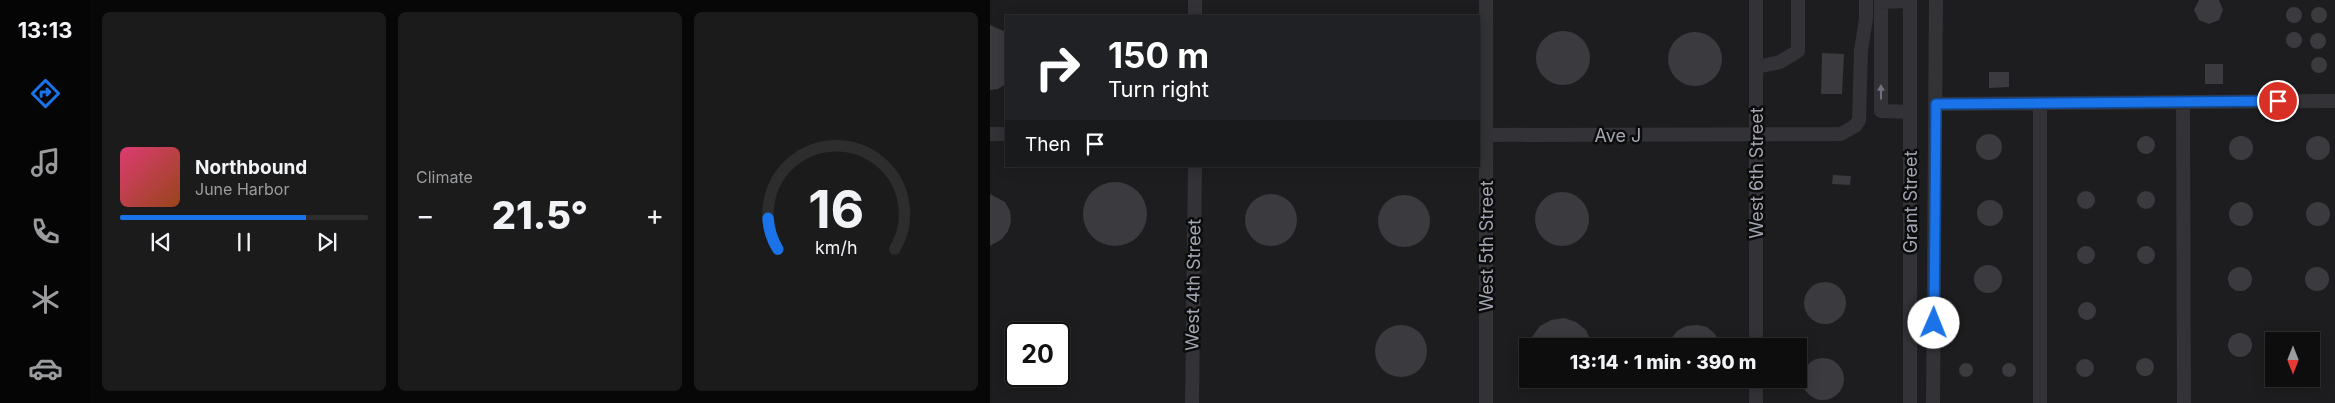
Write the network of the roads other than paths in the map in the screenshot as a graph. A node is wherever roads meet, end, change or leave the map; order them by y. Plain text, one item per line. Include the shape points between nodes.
1 (1195, 0) edge
2 (1486, 0) edge
3 (1756, 0) edge
4 (1798, 0) edge
5 (1866, 0) edge
6 (1910, 0) edge
7 (1936, 0) edge
8 (1881, 1) edge
9 (1195, 15) edge
10 (1756, 67) junction
11 (2335, 101) edge
12 (2182, 102) junction
13 (2040, 103) junction
14 (1936, 104) junction
15 (1910, 112) junction
16 (990, 134) edge
17 (1005, 134) edge
18 (1756, 134) junction
19 (1482, 135) edge
20 (1195, 167) edge
21 (1756, 338) edge
22 (1756, 388) edge
23 (1192, 403) edge
24 (1486, 403) edge
25 (1756, 403) edge
26 (1910, 403) edge
27 (1932, 403) edge
28 (2040, 403) edge
29 (2184, 403) edge

1 - 9 street
2 - 19 street, West 5th Street
3 - 10 street, West 6th Street
4 - 10 street via 1798,51 1780,62
5 - 18 street, Ave J via 1859,120 1855,126 1841,134 1831,135
6 - 8 street
6 - 15 street, Grant Street
7 - 14 street
15 -> 8 street via 1881,111
10 - 18 street, West 6th Street
11 - 12 street
12 - 13 street
12 - 29 street
13 - 14 street
13 - 28 street
14 - 27 street
15 - 26 street, Grant Street
16 - 17 street
18 - 19 street, Ave J
18 - 21 street, West 6th Street
19 - 24 street, West 5th Street
20 - 23 street, West 4th Street
22 - 25 street

